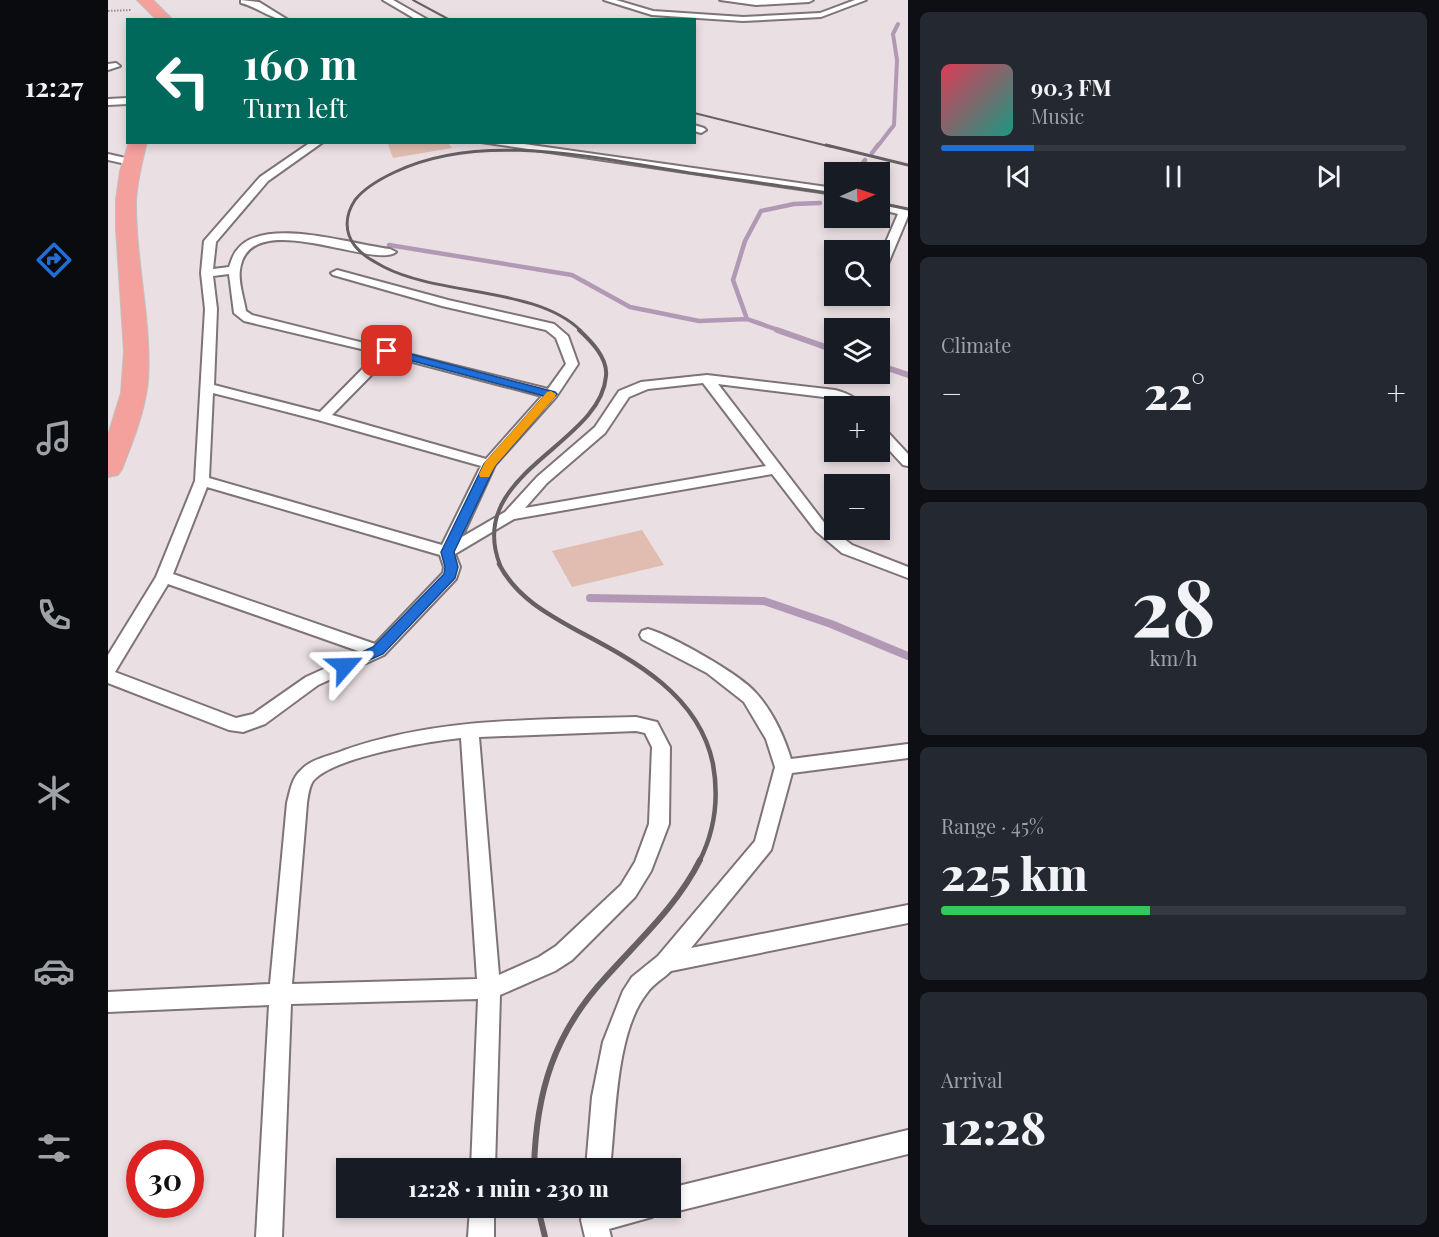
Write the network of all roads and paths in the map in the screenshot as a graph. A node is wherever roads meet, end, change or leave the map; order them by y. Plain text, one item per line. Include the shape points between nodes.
1 (144, 0) edge
2 (387, 0) edge
3 (608, 0) edge
4 (639, 0) edge
5 (724, 0) edge
6 (809, 0) edge
7 (862, 0) edge
8 (244, 1) edge
9 (640, 11) junction
10 (251, 15) dead end
11 (164, 18) edge
12 (280, 18) edge
13 (420, 18) edge
14 (126, 101) edge
15 (108, 102) edge
16 (315, 144) edge
17 (500, 144) edge
18 (124, 153) edge
19 (824, 190) edge
20 (897, 207) edge
21 (888, 240) edge
22 (390, 252) dead end
23 (234, 270) junction
24 (207, 273) junction
25 (337, 273) dead end
26 (387, 351) junction
27 (707, 379) junction
28 (208, 388) junction
29 (551, 394) junction
30 (840, 396) edge
31 (323, 417) junction
32 (890, 443) edge
33 (908, 462) edge
34 (489, 464) junction
35 (108, 469) edge
36 (776, 469) junction
37 (202, 481) junction
38 (510, 515) junction
39 (447, 552) junction
40 (908, 573) edge
41 (164, 577) junction
42 (648, 634) dead end
43 (378, 651) junction
44 (108, 669) edge
45 (108, 676) edge
46 (470, 731) junction
47 (908, 751) edge
48 (784, 767) junction
49 (908, 914) edge
50 (666, 963) junction
51 (489, 989) junction
52 (280, 993) junction
53 (108, 1002) edge
54 (908, 1142) edge
55 (483, 1158) edge
56 (599, 1158) edge
57 (681, 1198) edge
58 (482, 1218) edge
59 (269, 1237) edge
60 (481, 1237) edge

1 - 11 highway
2 - 13 street
3 - 9 street
4 - 9 street
5 - 6 street
7 - 9 street via 808,17 731,19
8 - 10 street
8 - 12 street
14 - 15 street
16 - 24 street via 264,179 212,237
17 - 19 street
18 - 35 highway via 117,227 136,380 130,411
20 - 21 street
22 - 23 street via 314,239 263,238 247,245
23 - 24 street
23 - 26 street via 242,316
24 - 28 street via 211,309
25 - 29 street via 550,327 562,336 572,364
26 - 29 street
26 - 31 street
27 - 30 street
27 - 36 street
27 - 38 street via 646,385 624,394 600,430 542,480
28 - 31 street
28 - 37 street
29 - 34 street
31 - 34 street
32 - 33 street
34 - 39 street
36 - 38 street
36 - 40 street via 822,528 847,549
37 - 39 street
37 - 41 street
38 - 39 street
39 - 43 street via 452,567 450,575
41 - 43 street
41 - 44 street
42 - 48 street via 712,669 750,697 775,738
43 - 45 street via 312,681 259,719 243,725
46 - 51 street
46 - 51 street via 636,724 651,727 661,747 659,824 645,865 628,891 564,953
46 - 52 street via 365,748 311,771 302,782
47 - 48 street
48 - 50 street via 764,844
49 - 50 street
50 - 56 street via 640,984 623,1015 604,1097
51 - 52 street
51 - 55 street
52 - 53 street
52 - 59 street
54 - 57 street
58 - 60 street

